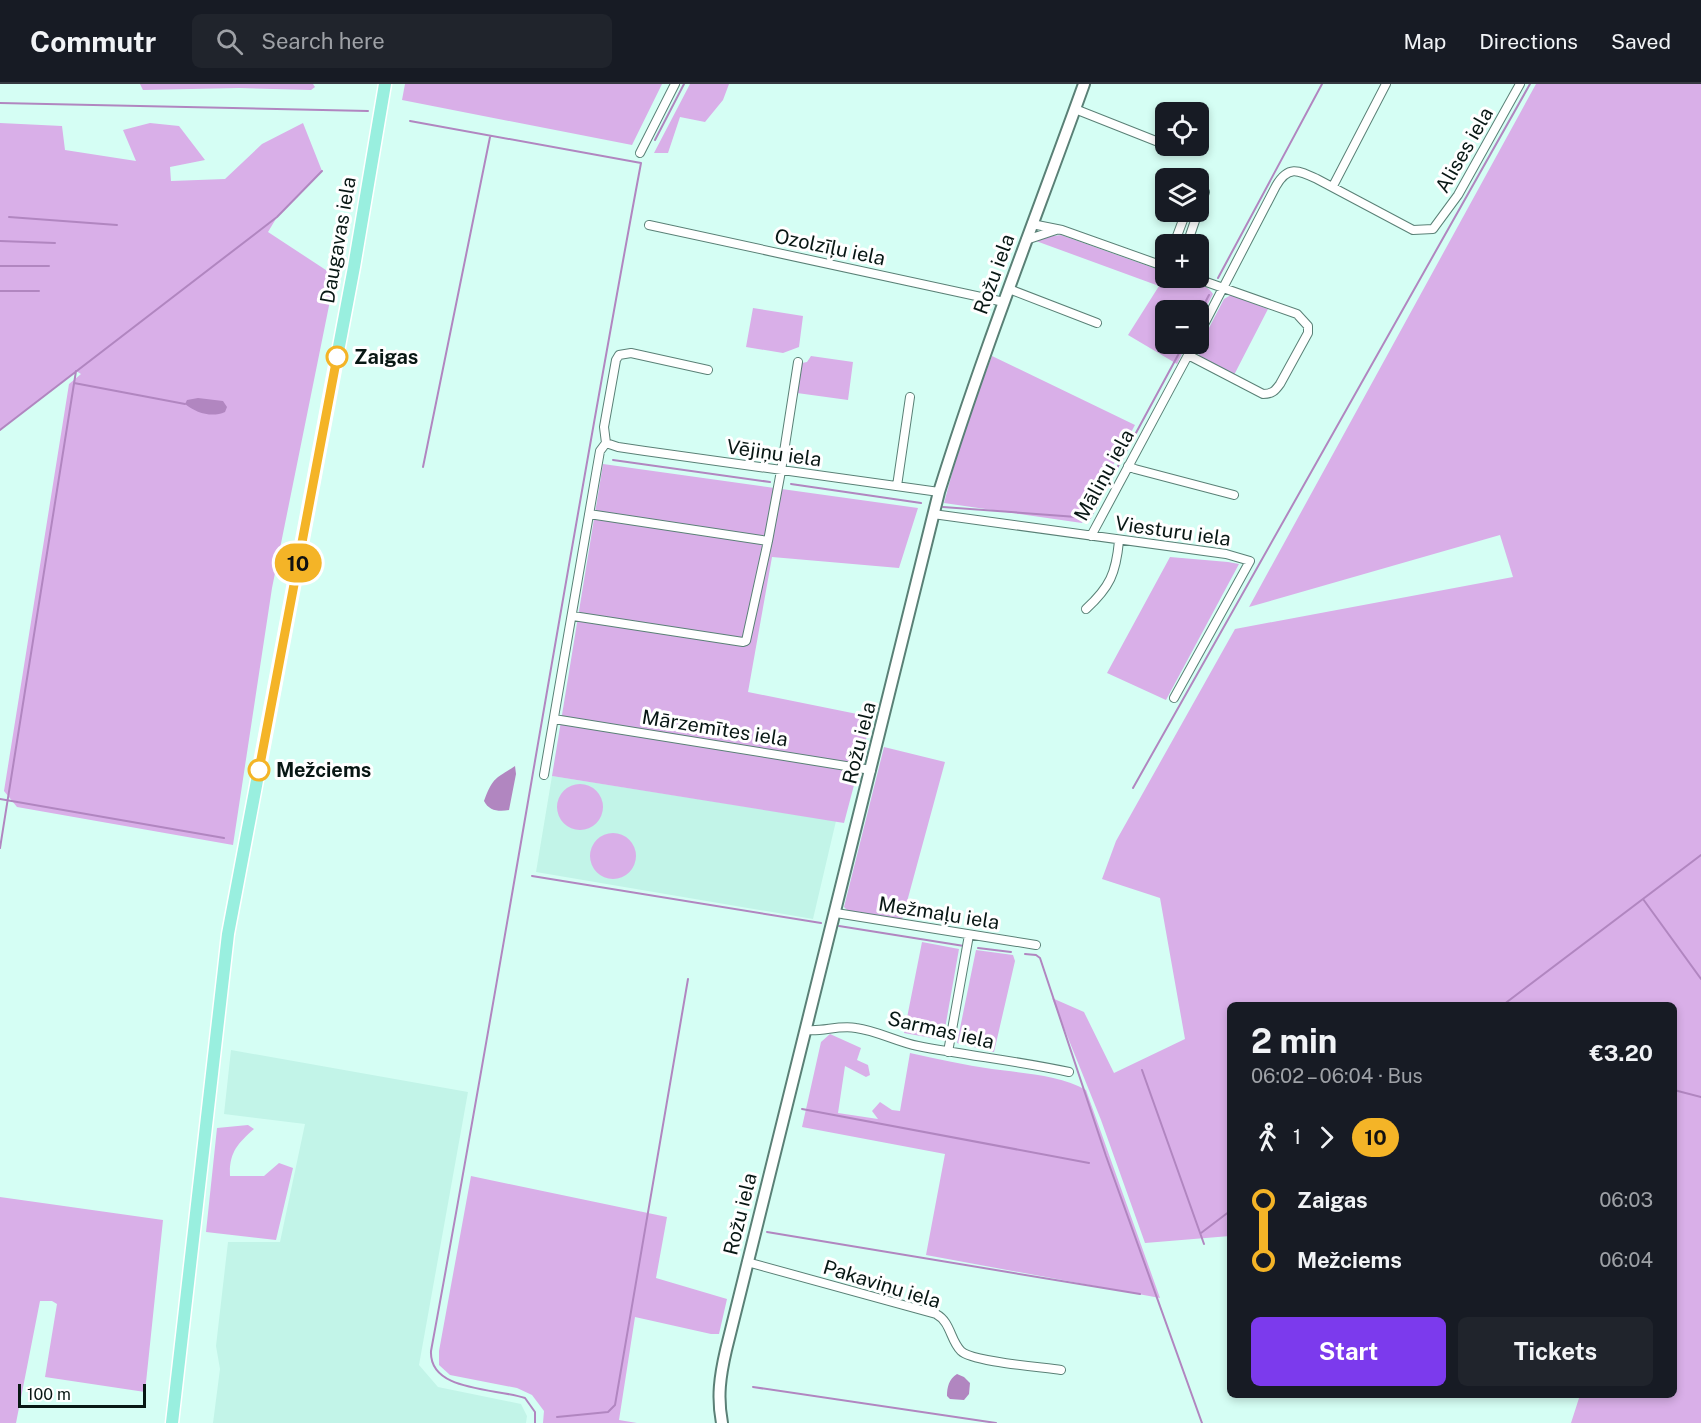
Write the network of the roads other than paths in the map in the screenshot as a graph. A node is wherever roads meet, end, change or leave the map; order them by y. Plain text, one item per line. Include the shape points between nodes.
1 (385, 84) edge
2 (675, 84) edge
3 (1084, 84) edge
4 (1386, 84) edge
5 (1520, 84) edge
6 (1075, 109) junction
7 (1155, 141) edge
8 (640, 153) dead end
9 (1333, 186) junction
10 (1032, 224) junction
11 (649, 225) dead end
12 (1057, 230) junction
13 (1026, 240) junction
14 (1155, 263) edge
15 (1209, 283) edge
16 (1223, 288) junction
17 (1009, 289) junction
18 (1004, 302) junction
19 (1209, 315) edge
20 (1097, 323) dead end
21 (1188, 355) joint
22 (798, 362) dead end
23 (708, 370) dead end
24 (910, 397) dead end
25 (606, 442) junction
26 (1128, 466) junction
27 (782, 471) junction
28 (897, 486) junction
29 (939, 492) junction
30 (1234, 495) dead end
31 (589, 514) junction
32 (933, 514) junction
33 (1091, 536) junction
34 (768, 541) junction
35 (1119, 541) junction
36 (1086, 609) dead end
37 (573, 616) junction
38 (1174, 698) dead end
39 (554, 719) junction
40 (871, 770) junction
41 (544, 775) dead end
42 (836, 913) junction
43 (969, 935) junction
44 (1036, 945) dead end
45 (806, 1030) junction
46 (948, 1052) junction
47 (1069, 1072) dead end
48 (747, 1262) junction
49 (1061, 1370) dead end
50 (172, 1423) edge
51 (722, 1423) edge

1 - 50 main road, Daugavas iela via 228,934
2 - 8 street
3 - 6 street, Rožu iela
4 - 9 street
5 - 9 street, Alises iela via 1458,195 1433,229 1413,230
6 - 7 street
6 - 10 street, Rožu iela
9 - 16 street via 1292,170 1280,178
10 - 12 street
10 - 13 street, Rožu iela
11 - 18 street, Ozolzīļu iela
12 - 13 street
12 - 14 street
13 - 17 street, Rožu iela
15 - 16 street
16 - 19 street
16 - 21 street via 1297,314 1308,326 1308,333 1280,384 1268,394
17 - 18 street, Rožu iela
17 - 20 street
18 - 29 street, Rožu iela
21 - 26 street, Māliņu iela
22 - 27 street
23 - 25 street via 619,355 604,427
24 - 28 street
25 - 27 street, Vējiņu iela
25 - 31 street via 600,451
26 - 30 street
26 - 33 street, Māliņu iela
27 - 28 street, Vējiņu iela
27 - 34 street
28 - 29 street, Vējiņu iela
29 - 32 street, Rožu iela
31 - 34 street
31 - 37 street
32 - 33 street, Māliņu iela
32 - 40 street, Rožu iela
33 - 35 street, Viesturu iela
34 - 37 street via 746,641
35 - 36 street via 1114,575
35 - 38 street, Viesturu iela via 1226,554 1250,561
37 - 39 street
39 - 40 street, Mārzemītes iela
39 - 41 street
40 - 42 street, Rožu iela
42 - 43 street, Mežmaļu iela
42 - 45 street, Rožu iela
43 - 44 street, Mežmaļu iela
43 - 46 street
45 - 46 street, Sarmas iela via 856,1028
45 - 48 street, Rožu iela
46 - 47 street, Sarmas iela
48 - 49 street, Pakaviņu iela via 936,1314 946,1322 958,1347 970,1357
48 - 51 street, Rožu iela via 719,1381

